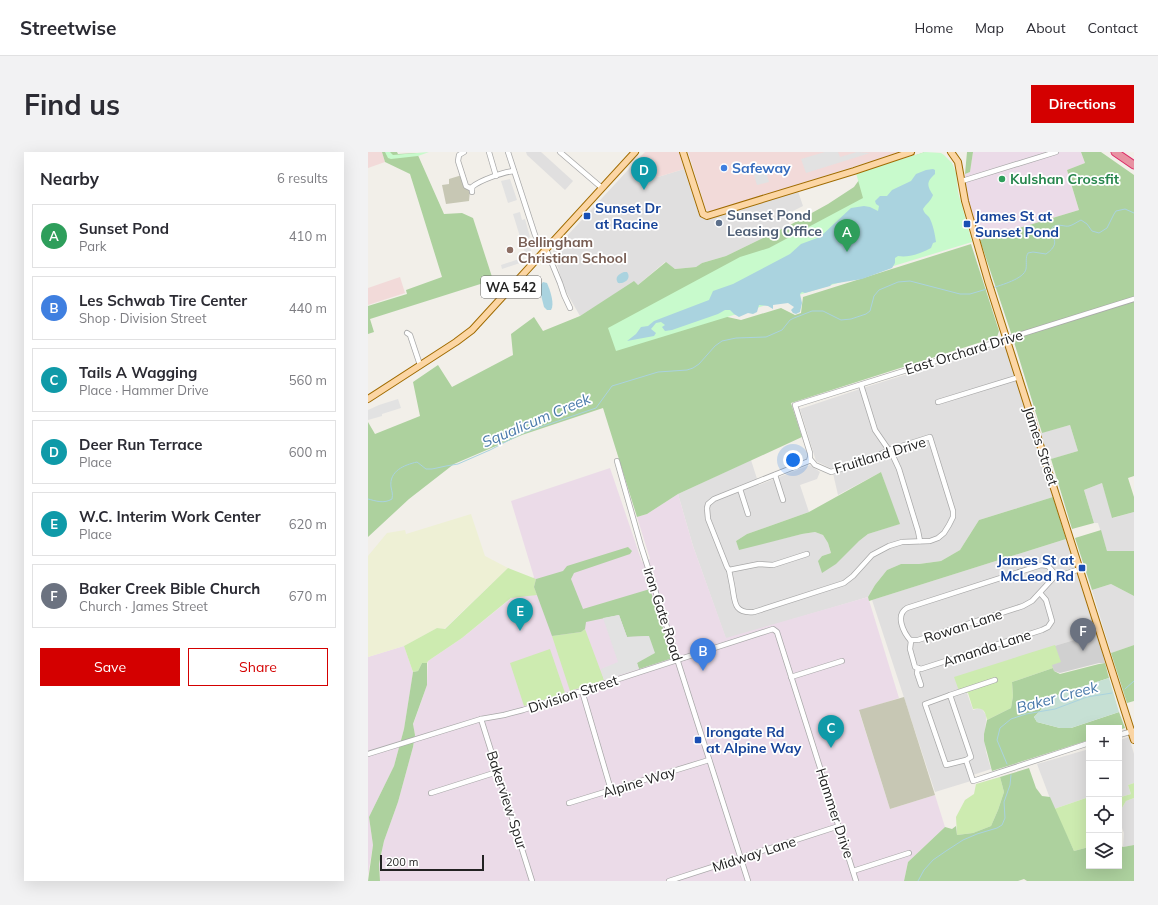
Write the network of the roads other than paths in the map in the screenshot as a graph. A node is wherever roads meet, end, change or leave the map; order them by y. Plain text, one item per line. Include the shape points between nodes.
1 (464, 152) edge
2 (489, 152) edge
3 (508, 152) edge
4 (560, 152) edge
5 (635, 152) edge
6 (683, 152) edge
7 (911, 152) edge
8 (953, 152) edge
9 (1056, 152) edge
10 (1115, 152) edge
11 (1134, 165) edge
12 (514, 171) junction
13 (496, 176) junction
14 (962, 181) junction
15 (602, 188) junction
16 (546, 249) junction
17 (1134, 300) edge
18 (570, 308) dead end
19 (407, 333) dead end
20 (1008, 339) junction
21 (420, 365) junction
22 (1019, 376) junction
23 (861, 385) junction
24 (368, 399) edge
25 (938, 402) dead end
26 (889, 450) junction
27 (810, 459) junction
28 (617, 461) dead end
29 (775, 475) junction
30 (740, 489) junction
31 (783, 500) dead end
32 (748, 514) dead end
33 (920, 541) junction
34 (807, 554) dead end
35 (1080, 569) junction
36 (729, 570) junction
37 (1056, 575) junction
38 (1040, 593) junction
39 (777, 632) joint
40 (910, 641) junction
41 (677, 660) junction
42 (842, 661) dead end
43 (918, 668) junction
44 (791, 677) junction
45 (995, 680) dead end
46 (921, 685) dead end
47 (582, 691) junction
48 (950, 695) junction
49 (481, 719) junction
50 (1133, 731) edge
51 (1122, 734) edge
52 (1134, 740) edge
53 (1086, 745) edge
54 (368, 754) edge
55 (709, 760) junction
56 (966, 760) junction
57 (497, 772) junction
58 (611, 790) junction
59 (431, 793) dead end
60 (569, 803) dead end
61 (839, 826) junction
62 (909, 853) dead end
63 (740, 858) junction
64 (853, 871) junction
65 (532, 881) edge
66 (669, 881) edge
67 (748, 881) edge
68 (856, 881) edge

1 - 13 street via 459,155 458,161 466,186 472,190 476,184
2 - 13 street
3 - 12 street
4 - 15 street
5 - 15 main road, WA 542
6 - 7 main road via 702,210 708,216
8 - 14 main road, James Street via 959,164
9 - 14 street
10 - 11 highway
12 - 13 street
12 - 16 street via 535,235
14 - 20 main road, James Street via 965,201 988,281
15 - 16 main road, WA 542
16 - 18 street
16 - 21 main road, WA 542 via 472,330
17 - 20 street, East Orchard Drive
19 - 21 street via 410,335
20 - 22 main road, James Street
20 - 23 street, East Orchard Drive
21 - 24 main road, WA 542
22 - 25 street
22 - 35 main road, James Street
23 - 26 street via 876,430
23 - 27 street, East Orchard Drive via 795,405
26 - 27 street, Fruitland Drive via 867,461 831,472 815,465
26 - 33 street via 899,469
26 - 33 street, Fruitland Drive via 930,437 953,517 938,538
27 - 29 street, Fruitland Drive
28 - 41 street, Iron Gate Road
29 - 30 street, Fruitland Drive
29 - 31 street
30 - 32 street
30 - 36 street, Fruitland Drive via 714,499 708,504 706,511
33 - 36 street, Fruitland Drive via 902,542 872,555 854,576 844,583 754,612 742,611 735,605
34 - 36 street via 773,565 759,564
35 - 37 street
35 - 50 main road, James Street
37 - 38 street, Rowan Lane
37 - 40 street, Rowan Lane via 1048,566 1041,565 907,608 902,612 901,618
38 - 40 street, Rowan Lane via 1023,606
38 - 43 street, Amanda Lane via 1046,600 1052,621 1048,627 922,669
39 - 41 street, Division Street via 774,629
39 - 44 street, Hammer Drive
40 - 43 street via 910,649
41 - 47 street, Division Street
41 - 55 street, Iron Gate Road
42 - 44 street
43 - 46 street
44 - 61 street, Hammer Drive
45 - 48 street
47 - 49 street, Division Street via 516,712
47 - 58 street
48 - 56 street via 971,757
48 - 56 street via 925,704 946,765
49 - 54 street, Division Street
49 - 57 street, Bakerview Spur
50 - 51 street
50 - 52 main road, James Street
53 - 56 street via 974,781
55 - 58 street, Alpine Way
55 - 63 street, Iron Gate Road
57 - 59 street
57 - 65 street, Bakerview Spur
58 - 60 street, Alpine Way
61 - 63 street, Midway Lane
61 - 64 street, Hammer Drive
62 - 64 street
63 - 66 street, Midway Lane
63 - 67 street, Iron Gate Road
64 - 68 street, Hammer Drive

